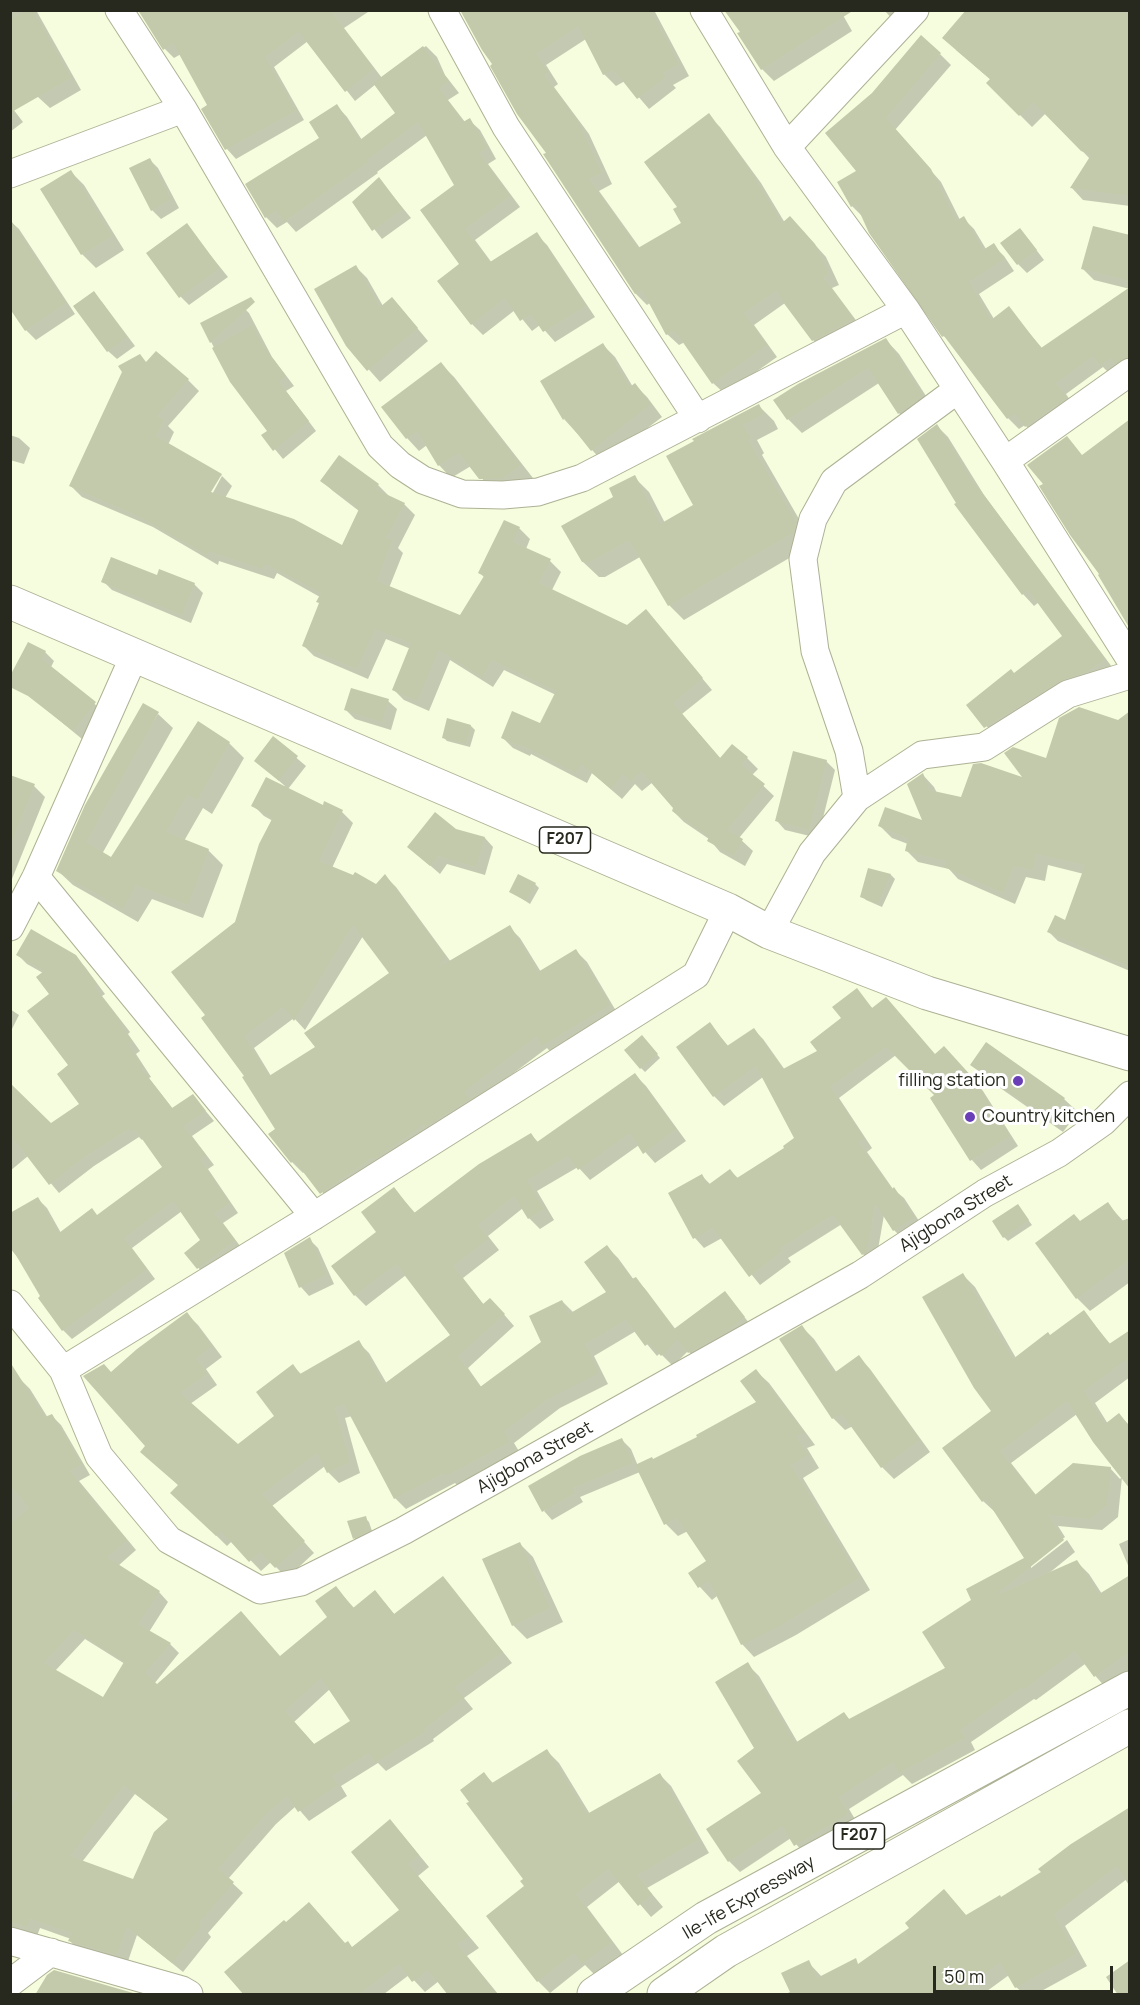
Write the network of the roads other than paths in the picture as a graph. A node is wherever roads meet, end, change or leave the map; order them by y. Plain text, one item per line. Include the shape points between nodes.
1 (119, 10) edge
2 (442, 10) edge
3 (704, 10) edge
4 (915, 10) edge
5 (183, 109) junction
6 (787, 147) junction
7 (10, 174) edge
8 (906, 310) junction
9 (1130, 372) edge
10 (957, 390) junction
11 (698, 418) junction
12 (1005, 461) junction
13 (10, 602) edge
14 (135, 656) junction
15 (1130, 659) edge
16 (1130, 675) edge
17 (857, 798) junction
18 (36, 877) junction
19 (728, 910) junction
20 (10, 927) edge
21 (769, 932) junction
22 (1130, 1054) edge
23 (1130, 1095) edge
24 (314, 1216) junction
25 (10, 1304) edge
26 (63, 1370) junction
27 (1130, 1688) edge
28 (1130, 1726) edge
29 (10, 1941) edge
30 (51, 1952) junction
31 (10, 1983) edge
32 (189, 1995) edge
33 (594, 1995) edge
34 (664, 1995) edge

1 - 5 street
2 - 11 street via 506,128
3 - 6 street
4 - 6 street
5 - 7 street
5 - 11 street via 380,446 423,480 462,494 538,492 582,478
6 - 8 street
8 - 10 street
8 - 11 street
9 - 12 street
10 - 12 street
10 - 17 street via 834,481 813,519 802,559 814,651 849,751
12 - 15 street
13 - 14 main road, F207
14 - 18 street
14 - 19 main road, F207
16 - 17 street via 1068,694 984,747 922,755
17 - 21 street via 812,853
18 - 20 street
18 - 24 street
19 - 21 main road, F207
19 - 24 street via 696,975
21 - 22 main road, F207 via 927,993
23 - 26 street, Ajigbona Street via 1103,1122 1059,1153 985,1193 860,1275 403,1532 301,1582 260,1590 169,1540 99,1456
24 - 26 street
25 - 26 street, Ajigbona Street
27 - 33 main road, Ile-Ife Expressway / F207 via 706,1918
28 - 34 main road, Ile-Ife Expressway / F207 via 726,1951
29 - 30 street
30 - 31 street
30 - 32 street

